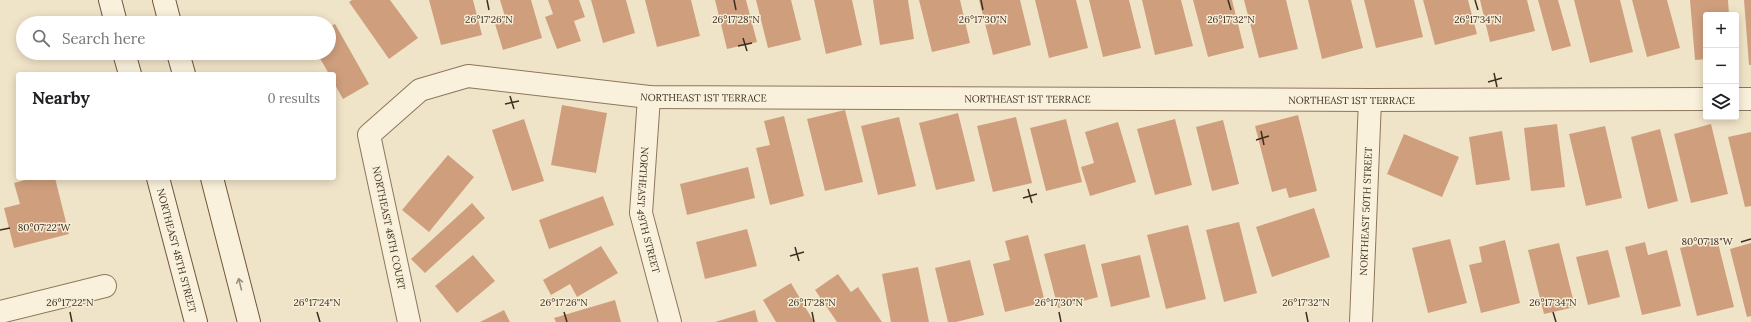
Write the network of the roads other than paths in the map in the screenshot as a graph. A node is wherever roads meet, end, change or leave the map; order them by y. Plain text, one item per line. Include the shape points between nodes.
1 (110, 0) edge
2 (164, 0) edge
3 (114, 16) edge
4 (168, 16) edge
5 (126, 60) edge
6 (180, 60) edge
7 (129, 72) edge
8 (183, 72) edge
9 (649, 97) junction
10 (1703, 99) edge
11 (1739, 99) edge
12 (1751, 99) edge
13 (1370, 100) junction
14 (369, 135) joint
15 (159, 180) edge
16 (213, 180) edge
17 (105, 286) dead end
18 (0, 312) edge
19 (196, 322) edge
20 (250, 322) edge
21 (409, 322) edge
22 (670, 322) edge
23 (1361, 322) edge

1 - 3 street
2 - 4 street
5 - 7 street
6 - 8 street
9 - 13 street, NORTHEAST 1ST TERRACE
9 - 14 street, NORTHEAST 1ST TERRACE via 468,76 420,90
9 - 22 street, NORTHEAST 49TH STREET via 641,213
10 - 13 street, NORTHEAST 1ST TERRACE
11 - 12 street
13 - 23 street, NORTHEAST 50TH STREET
14 - 21 street, NORTHEAST 48TH COURT
15 - 19 street, NORTHEAST 48TH STREET
20 -> 16 street
17 - 18 street

